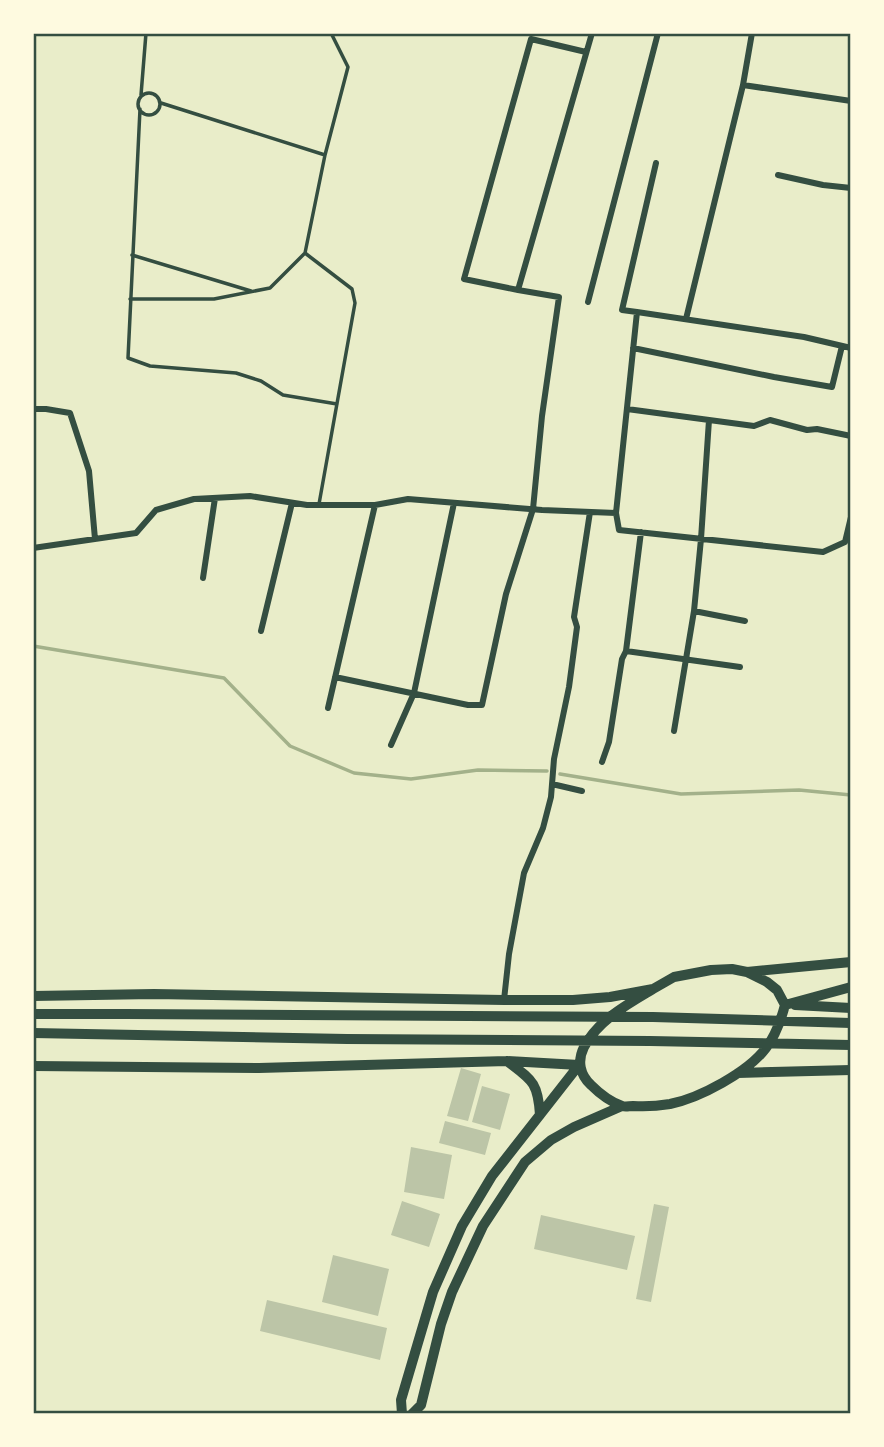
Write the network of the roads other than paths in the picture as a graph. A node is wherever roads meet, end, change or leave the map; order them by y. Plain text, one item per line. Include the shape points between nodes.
1 (146, 33) edge
2 (331, 33) edge
3 (592, 33) edge
4 (658, 33) edge
5 (752, 33) edge
6 (586, 52) junction
7 (743, 85) junction
8 (140, 97) junction
9 (851, 101) edge
10 (160, 103) junction
11 (140, 109) junction
12 (325, 155) junction
13 (656, 163) dead end
14 (778, 175) dead end
15 (851, 188) edge
16 (305, 253) junction
17 (132, 255) junction
18 (518, 290) junction
19 (253, 292) junction
20 (130, 299) junction
21 (588, 302) dead end
22 (637, 312) junction
23 (686, 318) junction
24 (842, 346) junction
25 (633, 348) junction
26 (851, 348) edge
27 (337, 404) junction
28 (33, 409) edge
29 (627, 409) junction
30 (709, 420) junction
31 (851, 436) edge
32 (215, 498) junction
33 (292, 503) junction
34 (454, 503) junction
35 (318, 505) junction
36 (375, 505) junction
37 (533, 509) junction
38 (590, 512) junction
39 (616, 513) junction
40 (851, 517) edge
41 (641, 532) junction
42 (95, 539) junction
43 (701, 539) junction
44 (33, 548) edge
45 (203, 578) dead end
46 (694, 611) junction
47 (745, 621) dead end
48 (261, 631) dead end
49 (626, 651) junction
50 (686, 660) junction
51 (740, 667) dead end
52 (335, 677) junction
53 (414, 693) junction
54 (328, 708) dead end
55 (674, 731) dead end
56 (391, 745) dead end
57 (602, 762) dead end
58 (552, 784) junction
59 (582, 791) dead end
60 (851, 962) edge
61 (747, 972) junction
62 (851, 987) edge
63 (653, 989) junction
64 (33, 996) edge
65 (504, 1000) junction
66 (785, 1004) junction
67 (851, 1008) edge
68 (33, 1014) edge
69 (851, 1023) edge
70 (33, 1033) edge
71 (851, 1045) edge
72 (507, 1061) junction
73 (579, 1065) junction
74 (33, 1066) edge
75 (851, 1070) edge
76 (737, 1073) junction
77 (622, 1105) junction
78 (540, 1115) junction
79 (402, 1414) edge
80 (412, 1414) edge

1 - 8 lane
2 - 12 lane via 348,66
3 - 6 street
4 - 21 street
5 - 7 street
6 - 18 street
6 - 18 street via 531,39 527,52 464,279
7 - 9 street
7 - 23 street
8 - 10 lane via 151,93
8 - 11 lane
10 - 11 lane via 153,114
10 - 12 lane
11 - 17 lane
12 - 16 lane
13 - 22 street via 622,310
14 - 15 street
16 - 19 lane via 270,288
16 - 27 lane via 352,289 355,303
17 - 19 lane
17 - 20 lane
18 - 37 street via 558,297
19 - 20 lane via 214,299
20 - 27 lane via 128,358 150,366 236,373 283,395
22 - 23 street
22 - 25 street
23 - 24 street
24 - 25 street via 832,387
24 - 26 street
25 - 29 street
27 - 35 lane
28 - 42 street via 70,413 89,471
29 - 30 street
29 - 39 street
30 - 31 street via 754,426 770,420
30 - 43 street
32 - 33 street via 250,496
32 - 42 street via 156,509 136,533
32 - 45 street
33 - 35 street
33 - 48 street
34 - 36 street via 408,499
34 - 37 street
34 - 53 street
35 - 36 street
36 - 52 street
37 - 38 street
37 - 53 street via 506,594 482,705
38 - 39 street
38 - 58 street
39 - 41 street via 619,530
40 - 43 street via 845,542 823,552
41 - 43 street
41 - 49 street
42 - 44 street
43 - 46 street
46 - 47 street
46 - 50 street
49 - 50 street
49 - 57 street
50 - 51 street
50 - 55 street
52 - 53 street
52 - 54 street
53 - 56 street
58 - 59 street
58 - 65 street via 543,828 524,873
60 - 61 highway
61 - 63 highway via 711,970 674,977
61 - 66 highway via 777,990
62 - 66 highway
63 - 65 highway via 586,999
63 - 73 highway via 594,1032 582,1049
64 - 65 highway via 154,993
66 - 67 highway
66 - 76 highway via 766,1049
68 - 69 highway via 640,1017
70 - 71 highway
72 - 73 highway
72 - 74 highway via 259,1068
72 - 78 highway via 534,1085
73 - 77 highway via 598,1092
73 - 78 highway
75 - 76 highway
76 - 77 highway via 673,1104
77 - 80 highway via 551,1140 525,1161 483,1226 452,1292 421,1405
78 - 79 highway via 492,1176 462,1226 433,1292 401,1400

